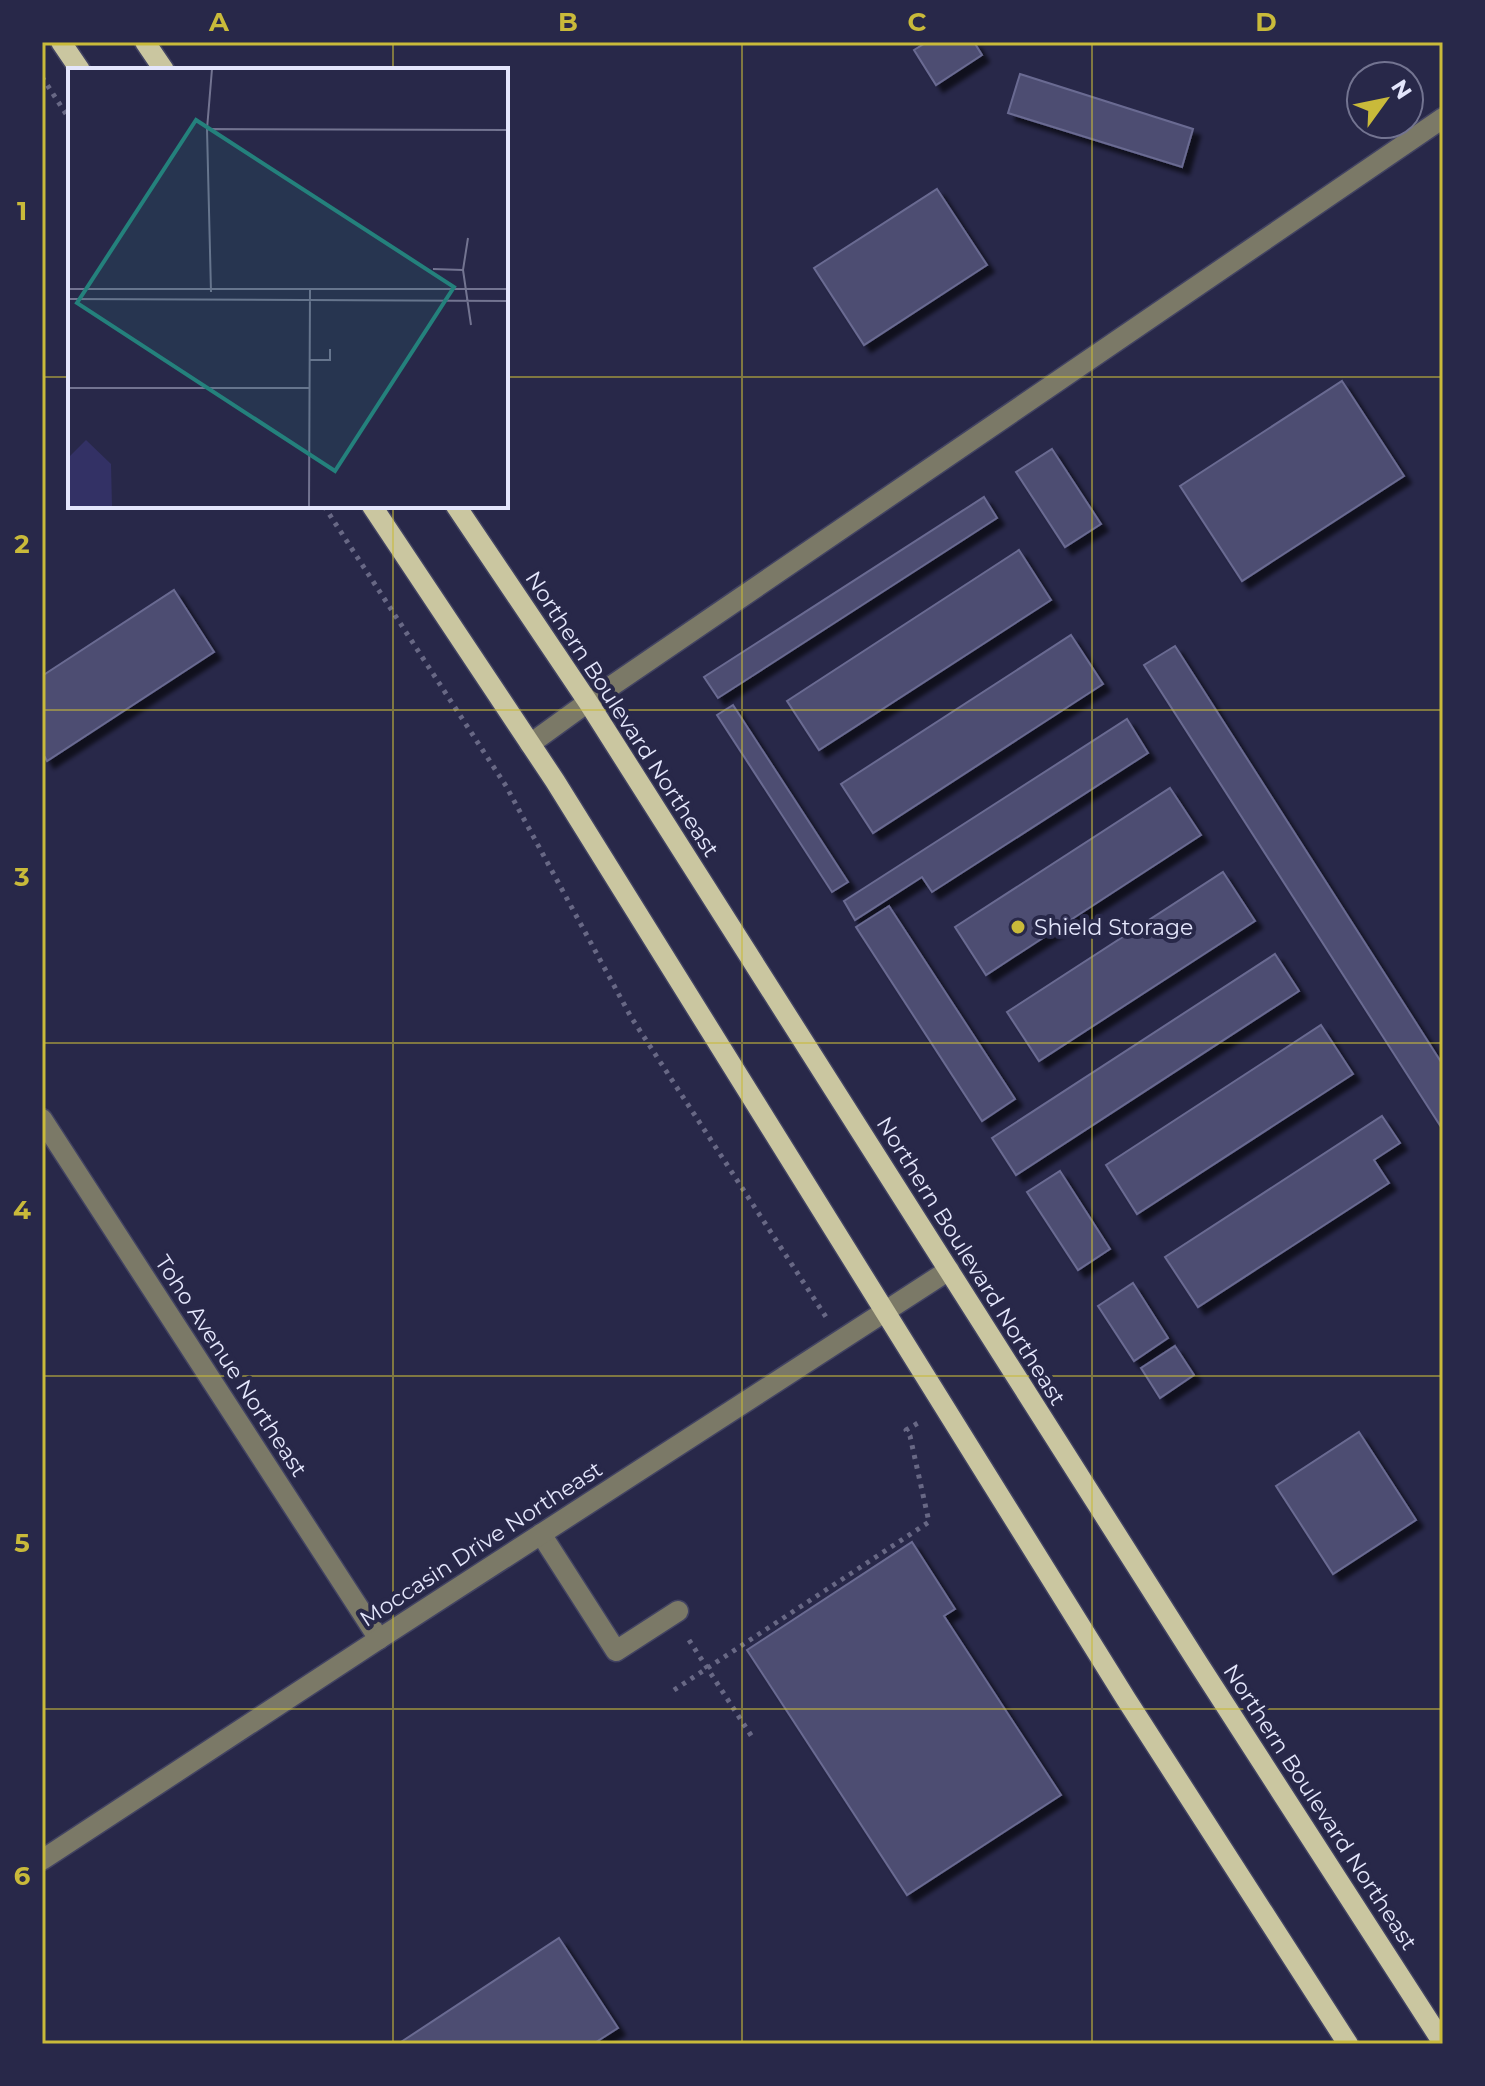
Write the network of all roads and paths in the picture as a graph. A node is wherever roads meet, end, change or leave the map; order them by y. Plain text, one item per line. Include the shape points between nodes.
1 (61, 42) edge
2 (145, 42) edge
3 (79, 68) edge
4 (163, 68) edge
5 (42, 77) edge
6 (68, 117) edge
7 (1443, 118) edge
8 (325, 508) edge
9 (373, 508) edge
10 (457, 508) edge
11 (588, 702) junction
12 (530, 744) junction
13 (42, 1119) edge
14 (949, 1270) junction
15 (885, 1312) junction
16 (840, 1339) junction
17 (919, 1422) dead end
18 (541, 1534) junction
19 (678, 1611) dead end
20 (684, 1632) dead end
21 (379, 1639) junction
22 (707, 1668) junction
23 (674, 1690) dead end
24 (754, 1740) dead end
25 (42, 1860) edge
26 (1443, 2043) edge
27 (1348, 2044) edge

1 - 3 main road
2 - 4 main road
5 - 6 path
7 - 11 street
8 - 16 path via 506,786 631,1017
9 - 12 main road
10 - 11 main road, Northern Boulevard Northeast
11 - 12 street
11 - 14 main road, Northern Boulevard Northeast
12 - 15 main road
13 - 21 street, Toho Avenue Northeast
14 - 15 street, Moccasin Drive Northeast
14 - 26 main road, Northern Boulevard Northeast
15 - 16 street, Moccasin Drive Northeast
15 - 27 main road
16 - 18 street, Moccasin Drive Northeast
17 - 22 path via 906,1430 929,1522
18 - 19 street via 616,1651
18 - 21 street, Moccasin Drive Northeast
20 - 22 path
21 - 25 street, Moccasin Drive Northeast
22 - 23 path
22 - 24 path

